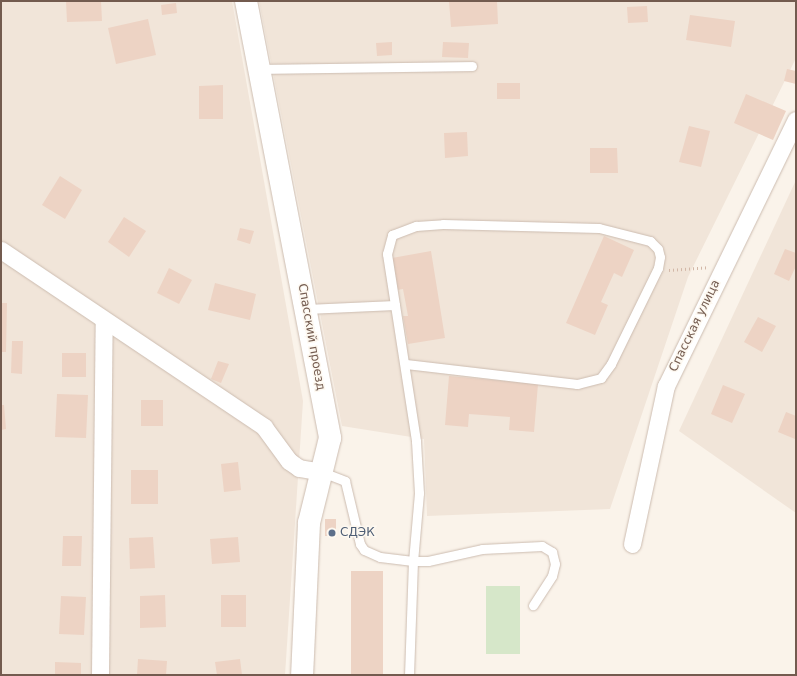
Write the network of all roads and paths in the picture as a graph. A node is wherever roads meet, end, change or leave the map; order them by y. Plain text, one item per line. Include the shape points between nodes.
1 (246, 1) edge
2 (472, 66) dead end
3 (260, 69) junction
4 (796, 122) edge
5 (1, 250) edge
6 (725, 266) junction
7 (654, 277) junction
8 (395, 305) junction
9 (306, 309) junction
10 (104, 321) junction
11 (406, 364) junction
12 (322, 472) junction
13 (632, 544) dead end
14 (413, 561) junction
15 (533, 605) dead end
16 (100, 675) edge
17 (302, 675) edge
18 (409, 675) edge

1 - 3 street, Спасский проезд
2 - 3 lane
3 - 9 street, Спасский проезд
4 - 6 street, Спасская улица
5 - 10 street
6 - 7 path via 667,270
6 - 13 street, Спасская улица via 666,386
7 - 8 lane via 660,257 658,248 650,241 627,233 599,228 443,224 416,226 392,235 387,254
7 - 11 lane via 611,364 601,378 590,383 577,384
8 - 9 lane
8 - 11 lane
9 - 12 street, Спасский проезд via 330,438
10 - 12 street via 264,427 289,461 299,468
10 - 16 street
11 - 14 lane via 419,493
12 - 14 lane via 345,481 360,544 364,550 380,557
12 - 17 street, Спасский проезд via 309,523
14 - 15 lane via 428,561 482,549 542,546 552,552 555,564 552,576
14 - 18 lane

